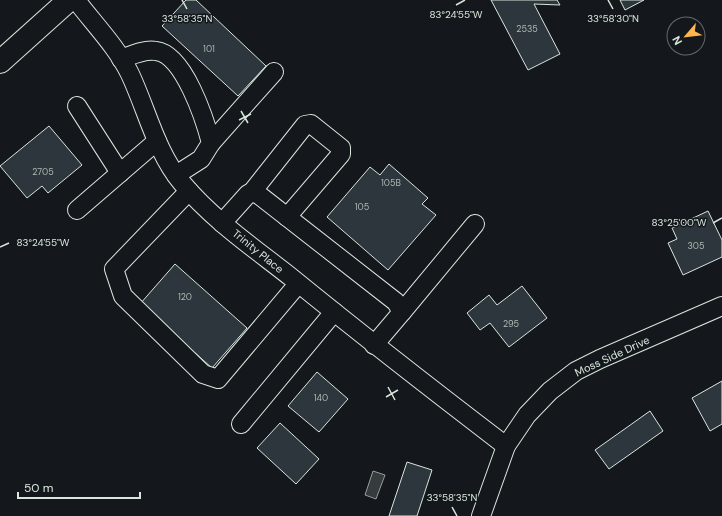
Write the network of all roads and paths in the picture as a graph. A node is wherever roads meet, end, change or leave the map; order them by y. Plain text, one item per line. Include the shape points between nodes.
1 (69, 0) edge
2 (76, 0) edge
3 (121, 59) junction
4 (0, 62) edge
5 (274, 72) dead end
6 (77, 106) dead end
7 (157, 141) junction
8 (211, 143) junction
9 (120, 173) junction
10 (176, 175) junction
11 (189, 191) junction
12 (252, 192) junction
13 (78, 210) dead end
14 (287, 217) junction
15 (222, 223) junction
16 (475, 224) dead end
17 (298, 284) junction
18 (722, 306) edge
19 (334, 312) junction
20 (402, 312) junction
21 (374, 345) junction
22 (241, 424) dead end
23 (506, 446) junction
24 (481, 516) edge

1 - 4 highway
2 - 3 street, Trinity Place
3 - 7 street, Trinity Place via 138,92
3 - 8 street via 140,52 158,51 170,57 180,68 189,85 207,126
5 - 8 street
6 - 9 street
7 - 9 street
7 - 10 street, Trinity Place
8 - 10 street via 201,159
9 - 13 street
10 - 11 street, Trinity Place
11 - 15 street, Trinity Place
11 - 17 street via 114,269 123,296 204,374 218,379
12 - 14 street
12 - 14 street via 305,125 311,124 341,148 341,154
12 - 15 street
14 - 20 street via 396,302
15 - 17 street, Trinity Place
16 - 20 street
17 - 19 street, Trinity Place
18 - 23 street, Moss Side Drive via 576,371 550,391 527,415
19 - 21 street, Trinity Place
19 - 22 street
20 - 21 street
21 - 23 street, Trinity Place
23 - 24 street, Moss Side Drive

